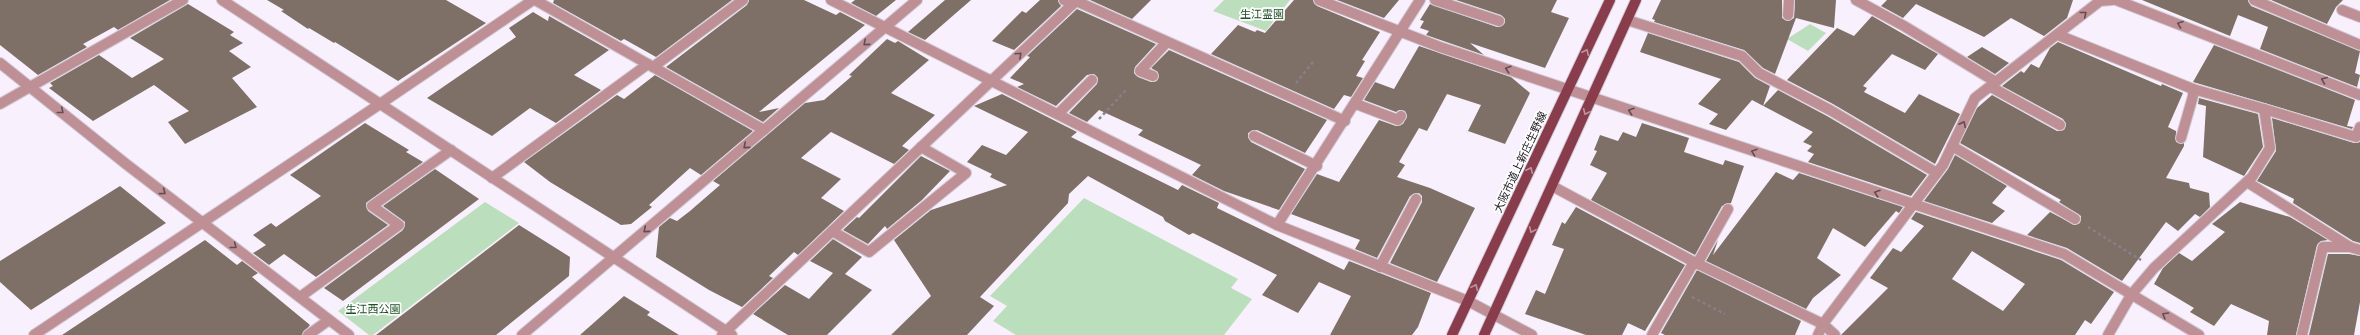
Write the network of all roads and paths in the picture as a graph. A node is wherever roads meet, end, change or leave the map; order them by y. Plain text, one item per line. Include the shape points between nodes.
1 (183, 0) edge
2 (222, 0) edge
3 (534, 0) edge
4 (743, 0) edge
5 (832, 0) edge
6 (917, 0) edge
7 (1319, 0) edge
8 (1420, 0) edge
9 (1435, 0) edge
10 (1610, 0) edge
11 (1636, 0) edge
12 (1790, 0) edge
13 (1856, 0) edge
14 (2112, 0) edge
15 (2116, 0) edge
16 (2254, 0) edge
17 (1072, 1) edge
18 (2342, 10) dead end
19 (1788, 15) dead end
20 (2360, 17) edge
21 (1627, 20) junction
22 (1499, 21) dead end
23 (885, 27) junction
24 (1401, 32) junction
25 (2058, 35) junction
26 (1166, 42) junction
27 (2360, 45) edge
28 (1313, 62) dead end
29 (0, 63) edge
30 (650, 66) junction
31 (1153, 76) dead end
32 (1092, 80) dead end
33 (991, 81) junction
34 (1994, 84) junction
35 (31, 87) junction
36 (1568, 89) junction
37 (2193, 89) junction
38 (1126, 90) dead end
39 (1286, 95) junction
40 (2360, 95) edge
41 (1592, 98) junction
42 (0, 104) edge
43 (380, 104) junction
44 (1356, 104) junction
45 (2264, 109) junction
46 (1058, 114) junction
47 (1401, 116) dead end
48 (1345, 121) junction
49 (2060, 125) dead end
50 (2360, 127) edge
51 (764, 130) junction
52 (1090, 130) junction
53 (1254, 136) dead end
54 (2181, 138) dead end
55 (1952, 146) junction
56 (921, 147) junction
57 (451, 150) junction
58 (1317, 166) junction
59 (1937, 173) junction
60 (492, 178) junction
61 (2247, 182) junction
62 (1552, 186) junction
63 (1416, 199) dead end
64 (1914, 206) junction
65 (1728, 209) dead end
66 (2076, 219) joint
67 (203, 222) junction
68 (1277, 225) junction
69 (832, 231) junction
70 (2355, 248) edge
71 (614, 257) junction
72 (1695, 263) junction
73 (1380, 267) junction
74 (2154, 268) junction
75 (1677, 290) junction
76 (2131, 295) junction
77 (300, 297) junction
78 (1468, 301) junction
79 (1494, 314) junction
80 (1725, 314) dead end
81 (329, 320) junction
82 (1823, 324) junction
83 (727, 334) edge
84 (34, 335) edge
85 (308, 335) edge
86 (349, 335) edge
87 (522, 335) edge
88 (1452, 335) edge
89 (1484, 335) edge
90 (1532, 335) edge
91 (1652, 335) edge
92 (1818, 335) edge
93 (1835, 335) edge
94 (2108, 335) edge
95 (2199, 335) edge
96 (2302, 335) edge

1 - 35 street
2 - 43 street
3 - 30 street
3 - 43 street
4 - 30 street
5 - 23 street
6 - 23 street
7 - 24 street
8 - 24 street
9 - 22 street
36 -> 10 main road, 大阪市道上新庄生野線
11 - 21 main road
12 - 19 street
13 - 34 street via 1904,26
25 -> 14 street via 2100,1
40 -> 15 street
16 - 27 street
17 - 26 street
33 -> 17 street
18 - 20 street
21 - 41 main road
21 - 59 street via 1742,56 1759,73 1830,110
23 - 33 street
23 -> 51 street
36 -> 24 street
24 - 44 street
25 - 34 street
25 - 37 street
26 - 31 street via 1140,71
26 - 39 street
28 - 39 path
29 - 35 street
30 - 51 street
30 - 60 street
32 - 46 street
33 - 46 street
33 - 56 street
34 - 49 street
55 -> 34 street via 1975,98
35 - 42 street
35 -> 67 street
36 - 41 street
78 -> 36 main road, 大阪市道上新庄生野線
37 - 45 street
37 - 54 street
38 - 52 path
39 - 48 street
41 -> 62 main road
64 -> 41 street
43 - 57 street
43 - 67 street
44 - 47 street via 1398,120
44 - 48 street
45 - 50 street via 2356,137
45 - 61 street via 2270,148
46 - 52 street
48 - 58 street
51 -> 71 street
52 - 68 street
53 - 58 street
55 - 59 street
55 - 66 street
56 - 69 street
56 - 69 street via 966,173 869,252
57 - 60 street
57 - 77 street via 372,206 399,225
58 - 68 street
59 - 64 street
60 - 71 street
61 - 70 street
61 - 74 street
62 - 72 street
62 -> 79 main road
63 - 73 street
64 - 76 street via 2064,254
64 - 82 street
65 - 72 street
66 - 74 path
67 -> 77 street
67 - 84 street
68 - 73 street
69 - 83 street
70 - 96 street via 2323,247
71 - 83 street
71 - 87 street
72 - 75 street
72 - 82 street
73 - 78 street
74 - 76 street
75 - 80 path
75 - 91 street
76 - 94 street
95 -> 76 street
77 - 81 street
78 - 79 street
78 - 88 main road, 大阪市道上新庄生野線
79 - 89 main road
79 - 90 street
81 - 85 street
81 - 86 street
82 - 92 street
82 - 93 street

